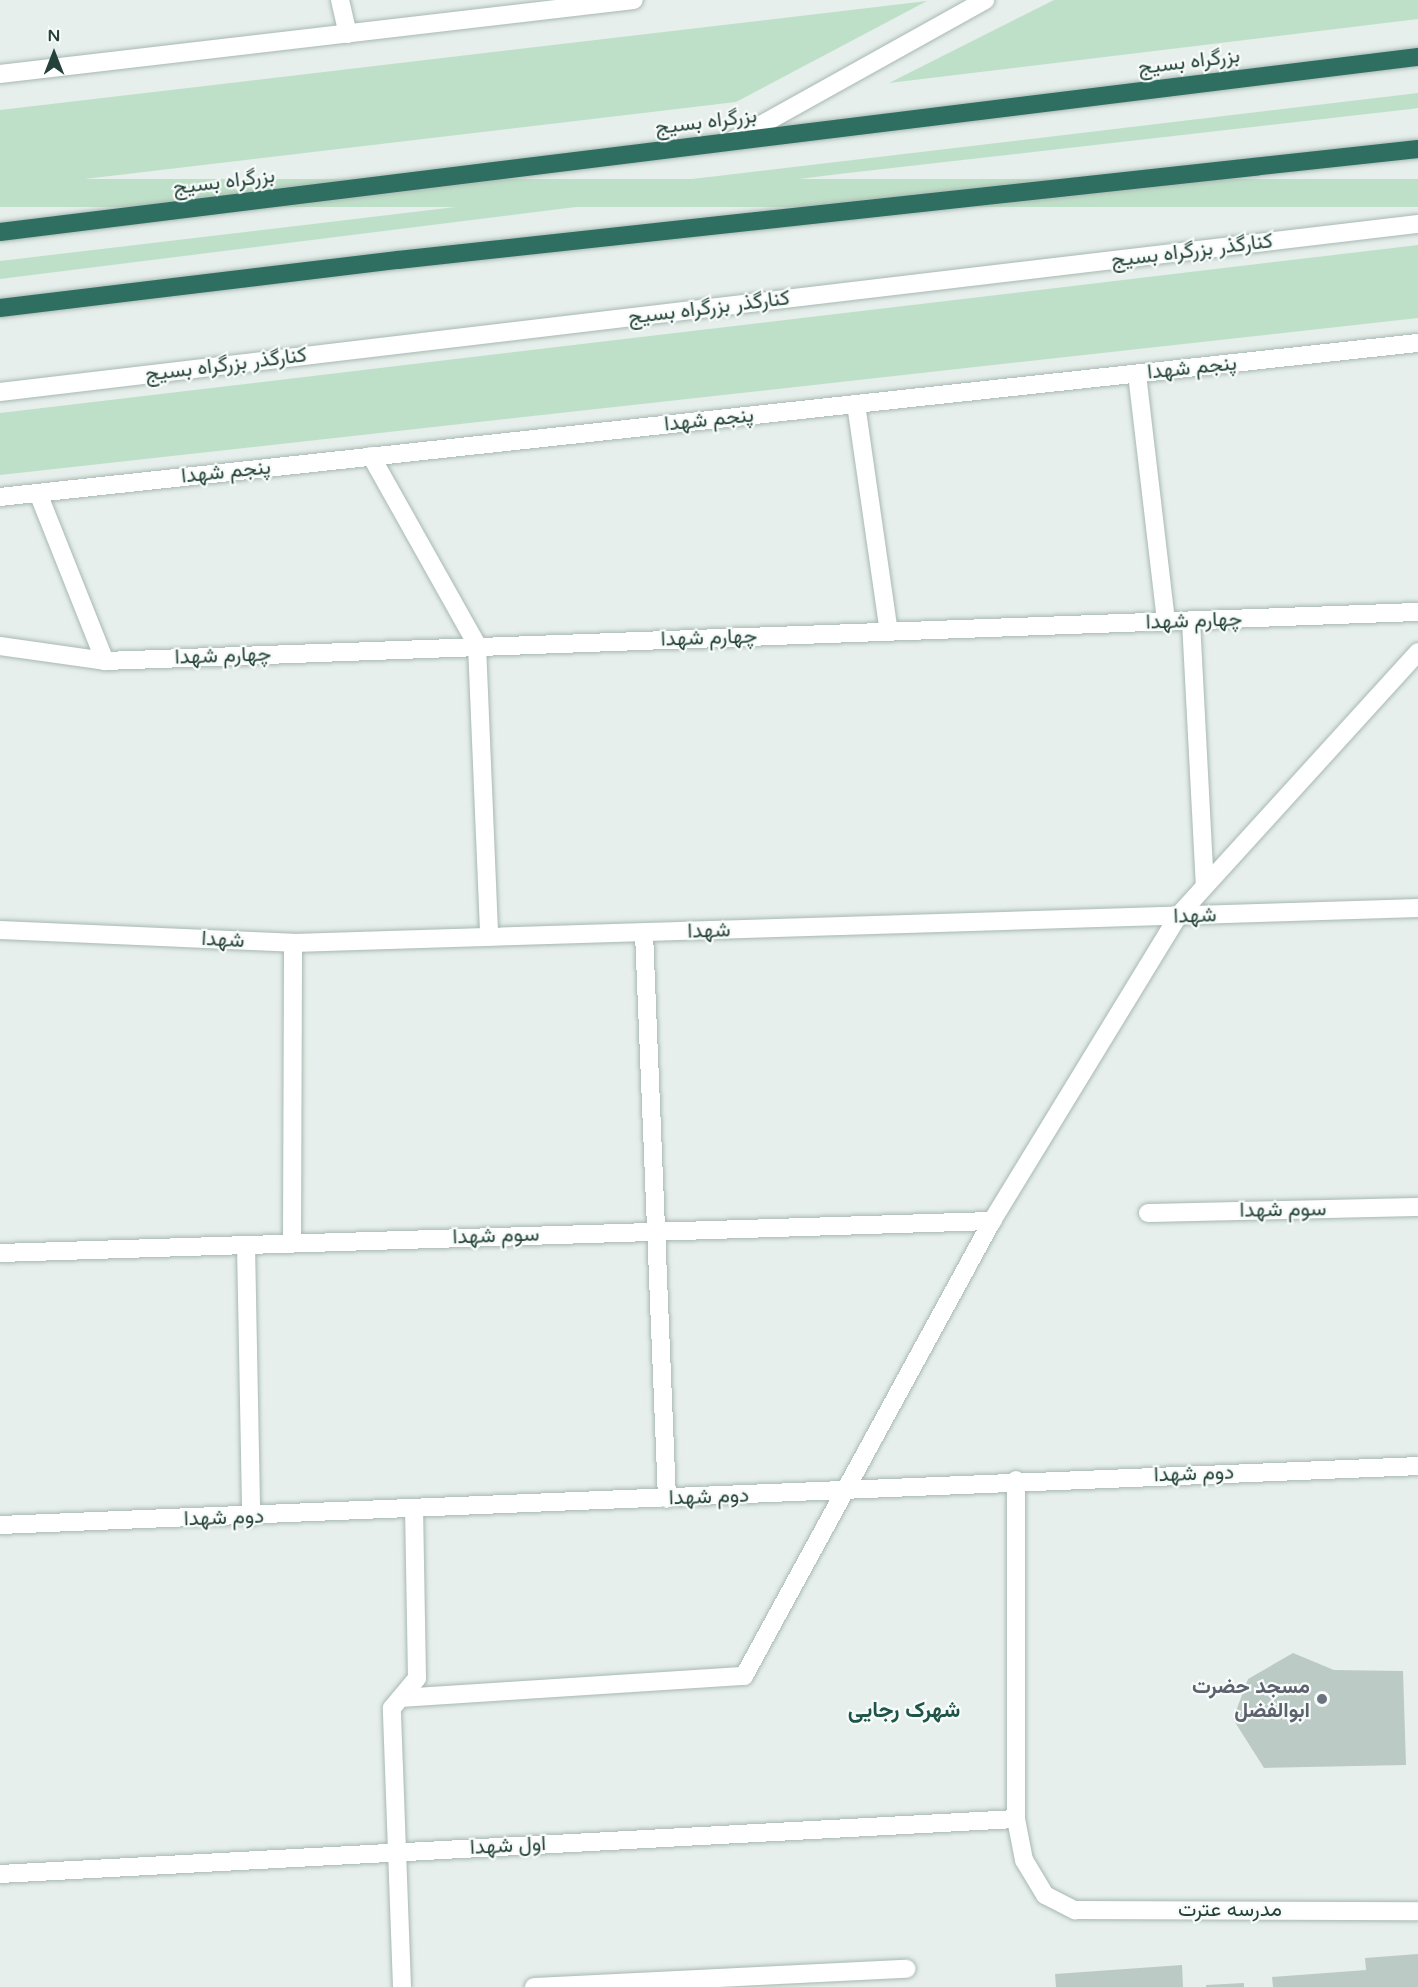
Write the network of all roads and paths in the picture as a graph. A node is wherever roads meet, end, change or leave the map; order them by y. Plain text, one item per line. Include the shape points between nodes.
1 (340, 0) edge
2 (634, 0) edge
3 (985, 0) edge
4 (348, 34) junction
5 (1418, 57) edge
6 (0, 74) edge
7 (731, 142) junction
8 (1418, 149) edge
9 (1418, 225) edge
10 (0, 232) edge
11 (0, 308) edge
12 (1418, 343) edge
13 (1137, 374) junction
14 (0, 392) edge
15 (856, 404) junction
16 (371, 456) junction
17 (38, 493) junction
18 (0, 497) edge
19 (1418, 612) edge
20 (1191, 621) junction
21 (1166, 622) junction
22 (889, 632) junction
23 (477, 645) junction
24 (0, 646) edge
25 (1418, 652) edge
26 (105, 661) junction
27 (1205, 885) junction
28 (1418, 908) edge
29 (1178, 916) junction
30 (0, 930) edge
31 (644, 933) junction
32 (489, 937) junction
33 (293, 943) junction
34 (1418, 1207) edge
35 (1148, 1213) dead end
36 (992, 1221) junction
37 (654, 1231) junction
38 (292, 1243) junction
39 (246, 1245) junction
40 (0, 1253) edge
41 (1418, 1466) edge
42 (1016, 1480) junction
43 (843, 1492) junction
44 (667, 1499) junction
45 (414, 1510) junction
46 (251, 1517) junction
47 (0, 1525) edge
48 (401, 1698) junction
49 (1016, 1819) junction
50 (398, 1852) junction
51 (0, 1874) edge
52 (1418, 1911) edge
53 (907, 1969) dead end
54 (402, 1987) edge
55 (534, 1987) edge

1 - 4 street
2 - 4 street
3 - 7 street
4 - 6 street
5 - 7 highway, بزرگراه بسیج
7 - 10 highway, بزرگراه بسیج
8 - 11 highway via 410,259
9 - 14 street, کنارگذر بزرگراه بسیج
12 - 13 street, پنجم شهدا
13 - 15 street, پنجم شهدا
13 - 21 street
15 - 16 street, پنجم شهدا
15 - 22 street
16 - 17 street, پنجم شهدا
16 - 23 street
17 - 18 street, پنجم شهدا
17 - 26 street
19 - 20 street, چهارم شهدا
20 - 21 street, چهارم شهدا
20 - 27 street
21 - 22 street, چهارم شهدا
22 - 23 street, چهارم شهدا
23 - 26 street, چهارم شهدا
23 - 32 street
24 - 26 street, چهارم شهدا
25 - 27 street
27 - 29 street
28 - 29 street, شهدا
29 - 31 street, شهدا
29 - 36 street
30 - 33 street, شهدا
31 - 32 street, شهدا
31 - 37 street
32 - 33 street, شهدا
33 - 38 street
34 - 35 street, سوم شهدا
36 - 37 street, سوم شهدا
36 - 43 street
37 - 38 street, سوم شهدا
37 - 44 street
38 - 39 street, سوم شهدا
39 - 40 street, سوم شهدا
39 - 46 street
41 - 42 street, دوم شهدا
42 - 43 street, دوم شهدا
42 - 49 street
43 - 44 street, دوم شهدا
43 - 48 street via 744,1676
44 - 45 street, دوم شهدا
45 - 46 street, دوم شهدا
45 - 48 street via 417,1678
46 - 47 street, دوم شهدا
48 - 50 street via 393,1708
49 - 50 street, اول شهدا
49 - 52 street, مدرسه عترت via 1024,1860 1045,1895 1075,1910
50 - 51 street, اول شهدا
50 - 54 street
53 - 55 street

